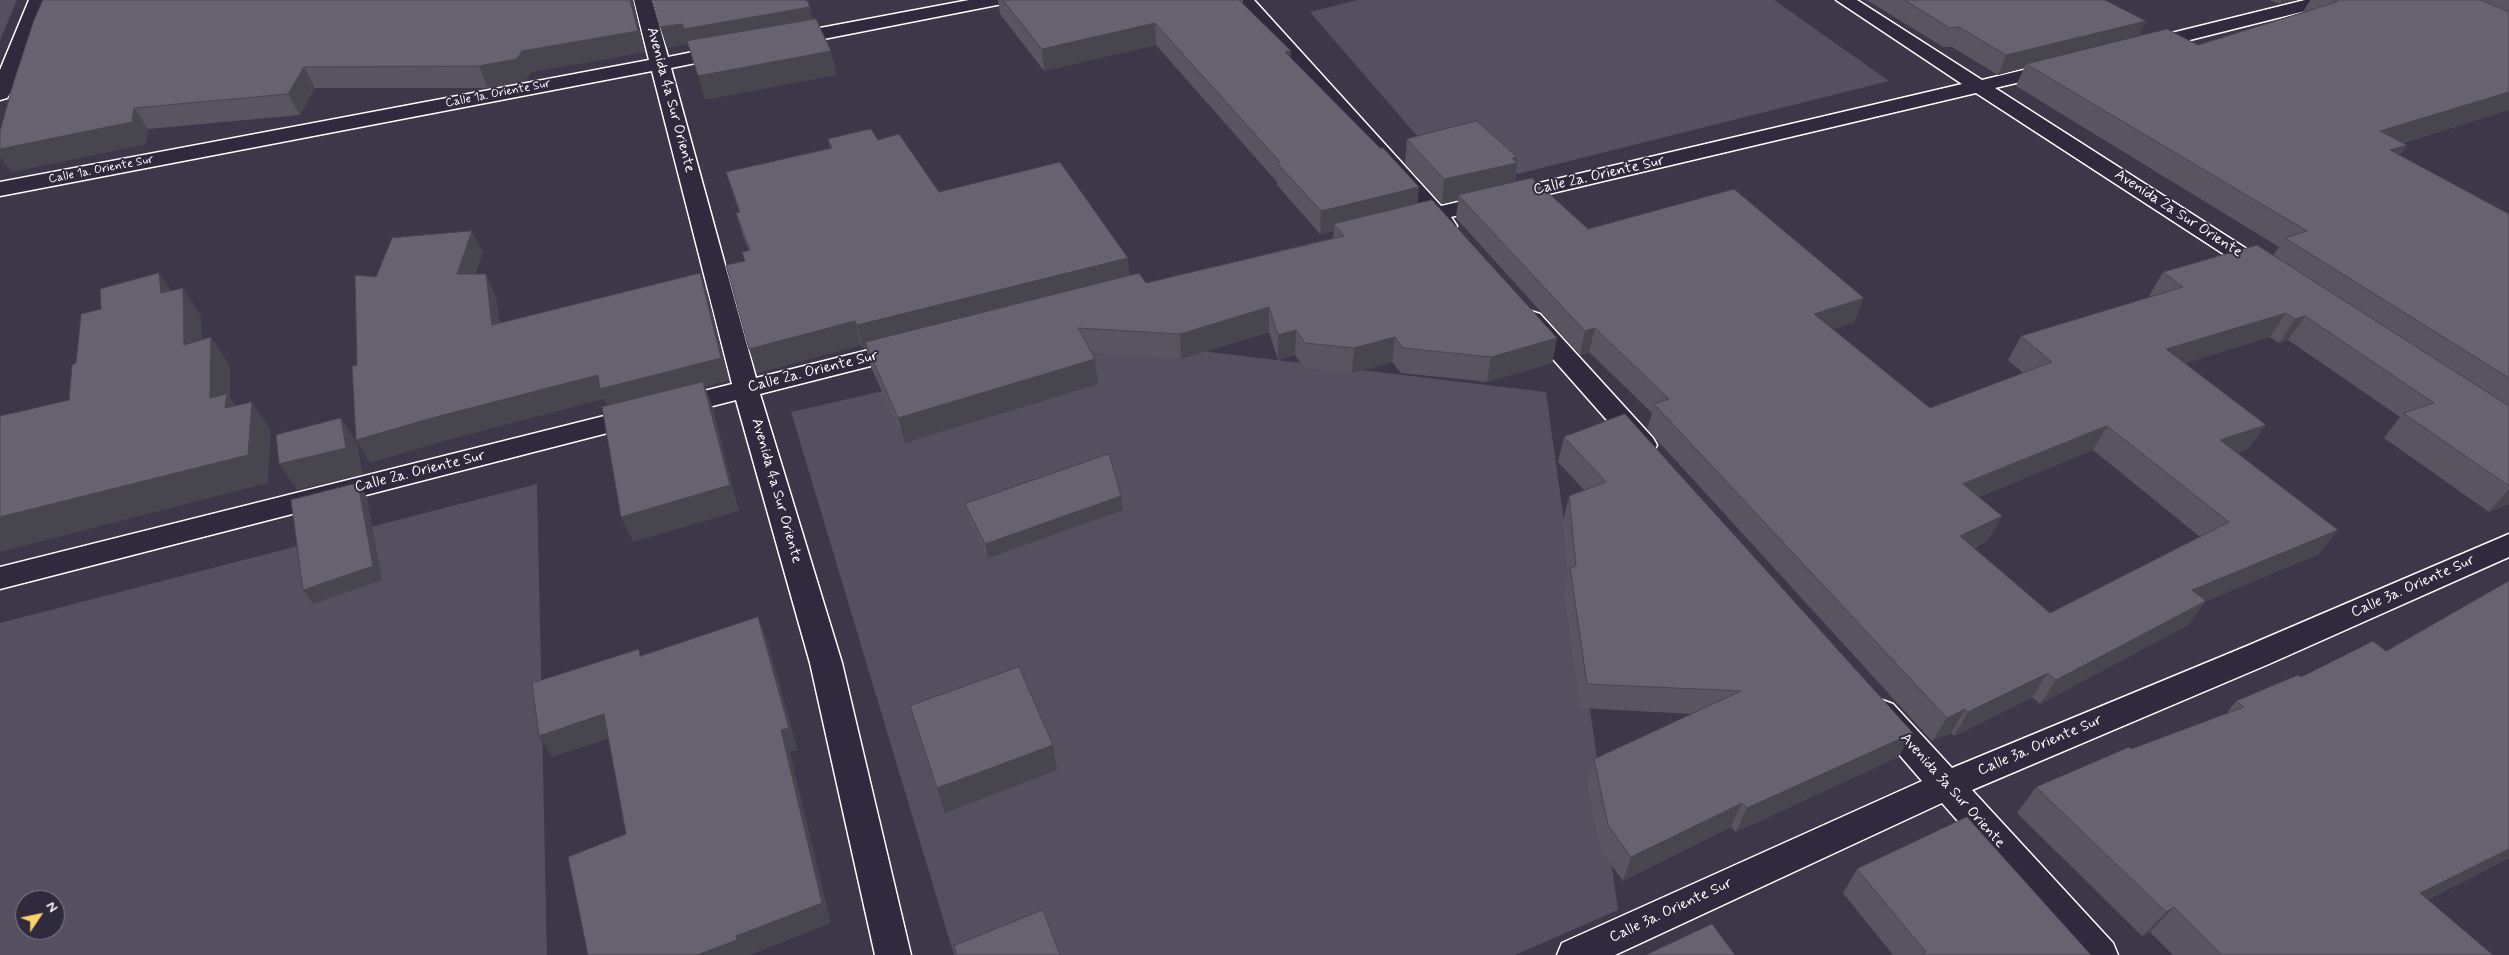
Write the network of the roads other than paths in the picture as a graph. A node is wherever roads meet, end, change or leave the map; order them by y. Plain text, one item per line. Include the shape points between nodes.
1 (38, 0) edge
2 (644, 0) edge
3 (997, 0) edge
4 (1244, 0) edge
5 (1845, 0) edge
6 (2327, 0) edge
7 (2126, 50) edge
8 (2078, 62) edge
9 (661, 63) junction
10 (1982, 87) junction
11 (0, 94) edge
12 (0, 189) edge
13 (1435, 214) junction
14 (1387, 226) edge
15 (1465, 246) edge
16 (2283, 283) edge
17 (1516, 302) edge
18 (928, 343) edge
19 (746, 389) junction
20 (1662, 466) edge
21 (2509, 545) edge
22 (0, 578) edge
23 (1867, 696) edge
24 (1947, 785) junction
25 (892, 955) edge
26 (1576, 955) edge
27 (2100, 955) edge

1 - 11 street
2 - 9 street, Avenida 4a Sur Oriente
3 - 9 street, Calle 1a. Oriente Sur
4 - 13 street
5 - 10 street, Avenida 2a Sur Oriente
6 - 7 street
8 - 10 street, Calle 2a. Oriente Sur
9 - 12 street, Calle 1a. Oriente Sur
9 - 19 street, Avenida 4a Sur Oriente
10 - 13 street, Calle 2a. Oriente Sur
10 - 16 street, Avenida 2a Sur Oriente
13 - 14 street, Calle 2a. Oriente Sur
13 - 15 street
17 - 20 street
18 - 19 street, Calle 2a. Oriente Sur
19 - 22 street, Calle 2a. Oriente Sur
19 - 25 street, Avenida 4a Sur Oriente via 826,663
21 - 24 street, Calle 3a. Oriente Sur via 2258,655
23 - 24 street, Avenida 3a Sur Oriente
24 - 26 street, Calle 3a. Oriente Sur
24 - 27 street, Avenida 3a Sur Oriente

